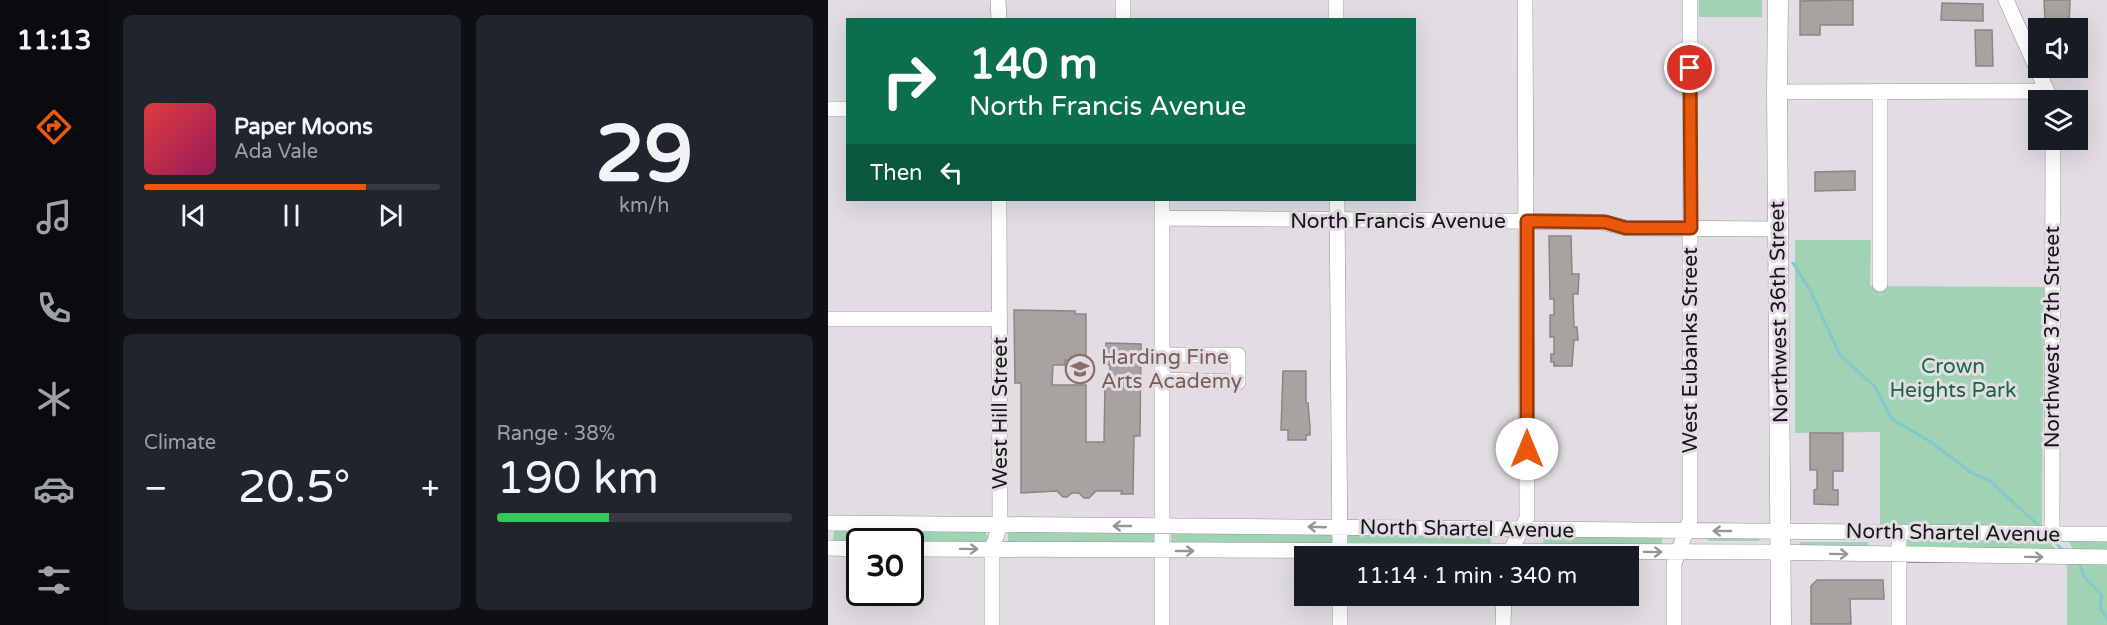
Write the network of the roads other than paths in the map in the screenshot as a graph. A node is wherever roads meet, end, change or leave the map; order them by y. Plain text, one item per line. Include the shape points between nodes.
1 (998, 0) edge
2 (1123, 0) edge
3 (1336, 0) edge
4 (1525, 0) edge
5 (1690, 0) edge
6 (1778, 0) edge
7 (2006, 0) edge
8 (999, 18) edge
9 (1123, 18) edge
10 (1336, 18) edge
11 (2046, 90) edge
12 (1880, 91) junction
13 (2028, 91) edge
14 (1777, 92) junction
15 (828, 109) edge
16 (846, 109) edge
17 (2053, 150) edge
18 (999, 201) edge
19 (1162, 201) edge
20 (1337, 201) edge
21 (1162, 218) junction
22 (1337, 221) junction
23 (1527, 221) junction
24 (1691, 228) junction
25 (1778, 230) junction
26 (1880, 284) dead end
27 (828, 319) edge
28 (999, 319) junction
29 (1162, 355) junction
30 (1162, 380) junction
31 (828, 523) edge
32 (1000, 525) junction
33 (1162, 526) junction
34 (1340, 527) junction
35 (1521, 530) junction
36 (1686, 531) junction
37 (1780, 531) junction
38 (2056, 531) junction
39 (1899, 532) junction
40 (2107, 534) edge
41 (1340, 546) edge
42 (1513, 546) edge
43 (828, 548) edge
44 (846, 549) edge
45 (924, 549) edge
46 (993, 549) junction
47 (1162, 551) junction
48 (1294, 553) edge
49 (1639, 553) edge
50 (1678, 553) junction
51 (1780, 553) junction
52 (1898, 555) junction
53 (2107, 557) edge
54 (1340, 606) edge
55 (1504, 606) edge
56 (992, 625) edge
57 (1162, 625) edge
58 (1340, 625) edge
59 (1503, 625) edge
60 (1674, 625) edge
61 (1780, 625) edge
62 (1899, 625) edge

1 - 8 street
2 - 9 street
3 - 10 street
4 - 23 street
5 - 24 street, West Eubanks Street
6 - 14 main road, Northwest 36th Street
7 - 11 street
12 - 13 street
12 - 14 street
12 - 26 street
14 - 25 main road, Northwest 36th Street
15 - 16 street
17 - 38 street, Northwest 37th Street
18 - 28 street, West Hill Street
19 - 21 street
20 - 22 street
21 - 22 street, North Francis Avenue
21 - 29 street
22 - 23 street, North Francis Avenue
22 - 34 street
23 - 24 street, North Francis Avenue
23 - 35 street via 1527,518
24 - 25 street, North Francis Avenue
24 - 36 street, West Eubanks Street via 1690,520
25 - 37 main road, Northwest 36th Street
27 - 28 street
28 - 32 street, West Hill Street
29 - 30 street
29 - 30 street via 1238,355 1238,382
30 - 33 street
31 - 32 street, North Shartel Avenue
33 -> 32 street, North Shartel Avenue
32 - 46 street, West Hill Street
34 -> 33 street, North Shartel Avenue
33 - 47 street
34 - 35 street, North Shartel Avenue
34 - 41 street
35 - 36 street, North Shartel Avenue
35 - 42 street
37 -> 36 street, North Shartel Avenue
36 - 50 street, West Eubanks Street
37 - 39 street, North Shartel Avenue
37 - 51 main road, Northwest 36th Street
38 - 39 street, North Shartel Avenue
38 - 40 street, North Shartel Avenue
39 - 52 street
43 - 44 street
45 -> 46 street, North Shartel Avenue
46 - 47 street, North Shartel Avenue
46 - 56 street, West Hill Street
47 -> 48 street, North Shartel Avenue
47 - 57 street
49 -> 50 street, North Shartel Avenue
50 - 51 street, North Shartel Avenue
50 - 60 street, West Eubanks Street via 1674,564
51 -> 52 street, North Shartel Avenue
51 - 61 main road, Northwest 36th Street
52 -> 53 street, North Shartel Avenue
52 - 62 street
54 - 58 street
55 - 59 street

